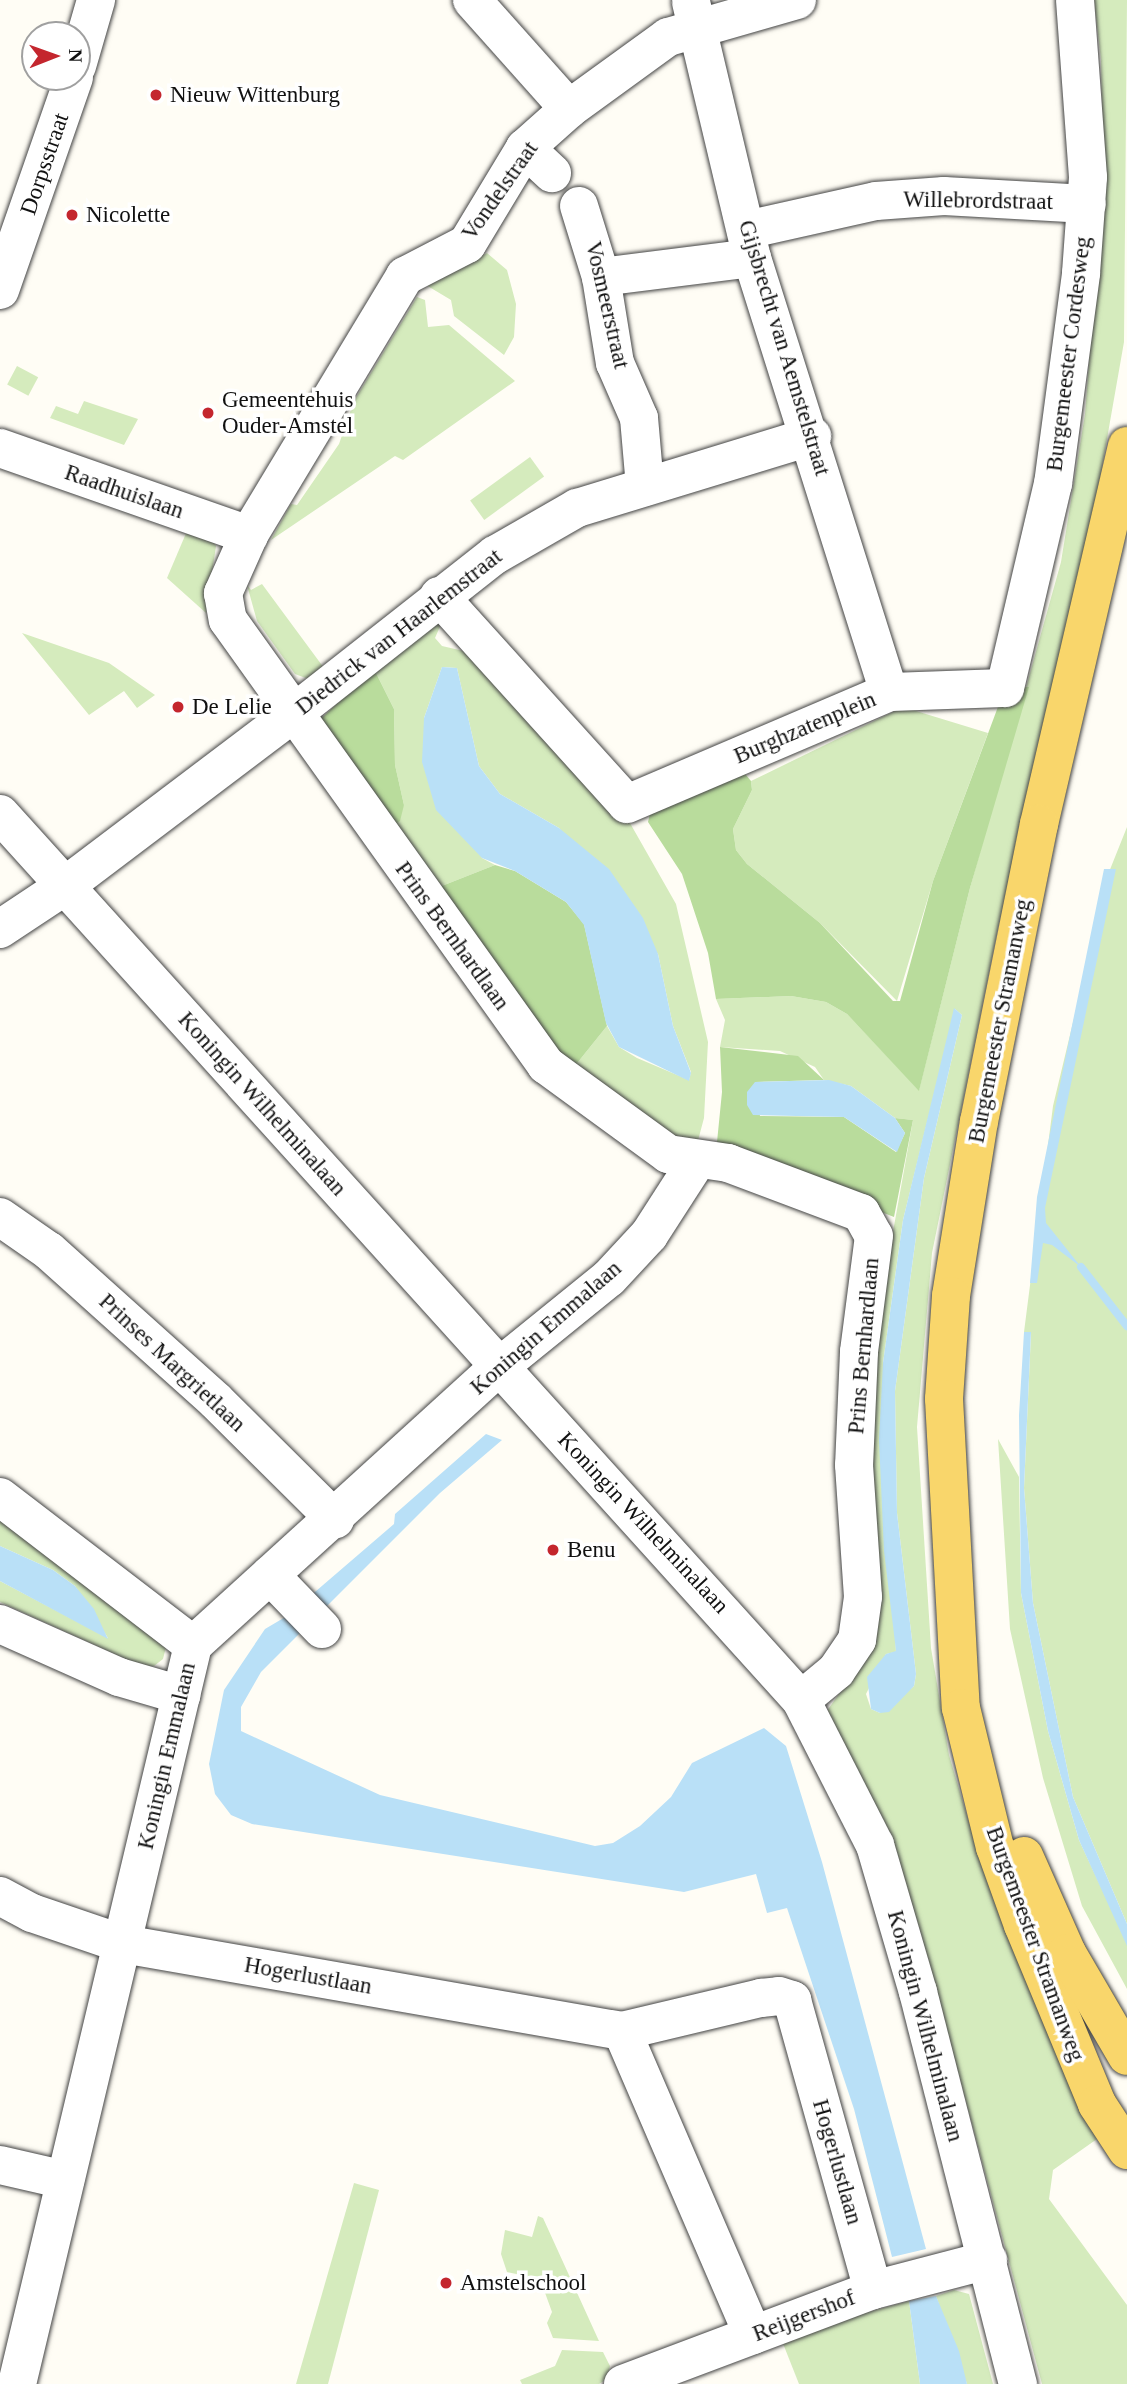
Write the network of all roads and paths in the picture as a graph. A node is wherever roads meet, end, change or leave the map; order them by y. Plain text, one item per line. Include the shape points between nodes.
1 (96, 0) edge
2 (472, 0) edge
3 (797, 0) edge
4 (1075, 0) edge
5 (694, 13) edge
6 (90, 21) edge
7 (69, 91) edge
8 (569, 109) junction
9 (1087, 204) junction
10 (579, 206) dead end
11 (749, 244) junction
12 (601, 277) junction
13 (0, 290) edge
14 (812, 436) junction
15 (1127, 446) edge
16 (0, 448) edge
17 (645, 487) junction
18 (249, 535) junction
19 (439, 596) junction
20 (889, 692) junction
21 (991, 692) joint
22 (294, 713) junction
23 (0, 814) edge
24 (65, 886) junction
25 (0, 929) edge
26 (696, 1162) junction
27 (0, 1217) edge
28 (499, 1367) junction
29 (0, 1497) edge
30 (335, 1519) junction
31 (280, 1585) junction
32 (955, 1604) junction
33 (0, 1624) edge
34 (323, 1629) dead end
35 (193, 1645) junction
36 (181, 1695) junction
37 (801, 1700) junction
38 (0, 1896) edge
39 (123, 1944) junction
40 (622, 2031) junction
41 (1127, 2056) edge
42 (1127, 2150) edge
43 (0, 2165) edge
44 (65, 2180) junction
45 (988, 2260) junction
46 (885, 2286) junction
47 (753, 2335) junction
48 (17, 2384) edge
49 (623, 2384) edge
50 (1018, 2384) edge

1 - 6 street
2 - 8 street
3 - 5 street, Vondelstraat
4 - 9 street, Burgemeester Cordesweg
5 - 8 street, Vondelstraat
5 - 11 street, Gijsbrecht van Aemstelstraat
7 - 13 street, Dorpsstraat
8 - 18 street, Vondelstraat via 538,160 467,244 405,276
9 - 11 street, Willebrordstraat via 934,197 864,203
9 - 21 street, Burgemeester Cordesweg via 1053,484 1009,678 1005,688
10 - 12 street, Vosmeerstraat
11 - 12 street, Willebrordstraat
11 - 14 street, Gijsbrecht van Aemstelstraat
12 - 17 street, Vosmeerstraat via 615,363 639,418
14 - 17 street, Diedrick van Haarlemstraat
14 - 20 street, Gijsbrecht van Aemstelstraat
15 - 32 main road, Burgemeester Stramanweg via 1039,824 958,1242 944,1399
16 - 18 street, Raadhuislaan
17 - 19 street, Diedrick van Haarlemstraat via 577,508 495,555
18 - 22 street, Vondelstraat via 226,580 223,607
19 - 20 street, Burghzatenplein via 627,804
19 - 22 street, Diedrick van Haarlemstraat
20 - 21 street, Burghzatenplein
22 - 24 street, Diedrick van Haarlemstraat
22 - 26 street, Prins Bernhardlaan via 546,1065 667,1154
23 - 24 street, Koningin Wilhelminalaan
24 - 25 street, Diedrick van Haarlemstraat
24 - 28 street, Koningin Wilhelminalaan
26 - 28 street, Koningin Emmalaan via 649,1235 609,1278
26 - 37 street, Prins Bernhardlaan via 729,1163 861,1213 874,1236 859,1352 854,1465 863,1597 857,1640 836,1671
27 - 30 street, Prinses Margrietlaan via 49,1251 174,1363
28 - 30 street, Koningin Emmalaan
28 - 37 street, Koningin Wilhelminalaan
29 - 35 street
30 - 31 street, Koningin Emmalaan
31 - 34 street
31 - 35 street, Koningin Emmalaan
32 - 41 main road, Burgemeester Stramanweg via 1021,1847 1067,1953
32 - 42 main road, Burgemeester Stramanweg via 961,1708 996,1847 1075,2054 1097,2104
33 - 36 street via 119,1677
35 - 36 street, Koningin Emmalaan
36 - 39 street, Koningin Emmalaan
37 - 45 street, Koningin Wilhelminalaan via 875,1845
38 - 39 street, Hogerlustlaan via 32,1913
39 - 40 street, Hogerlustlaan
39 - 44 street, Koningin Emmalaan
40 - 46 street, Hogerlustlaan via 761,1998 792,2000
40 - 47 street
43 - 44 street
44 - 48 street, Koningin Emmalaan
45 - 46 street, Reijgershof
45 - 50 street, Koningin Wilhelminalaan
46 - 47 street, Reijgershof
47 - 49 street, Reijgershof

